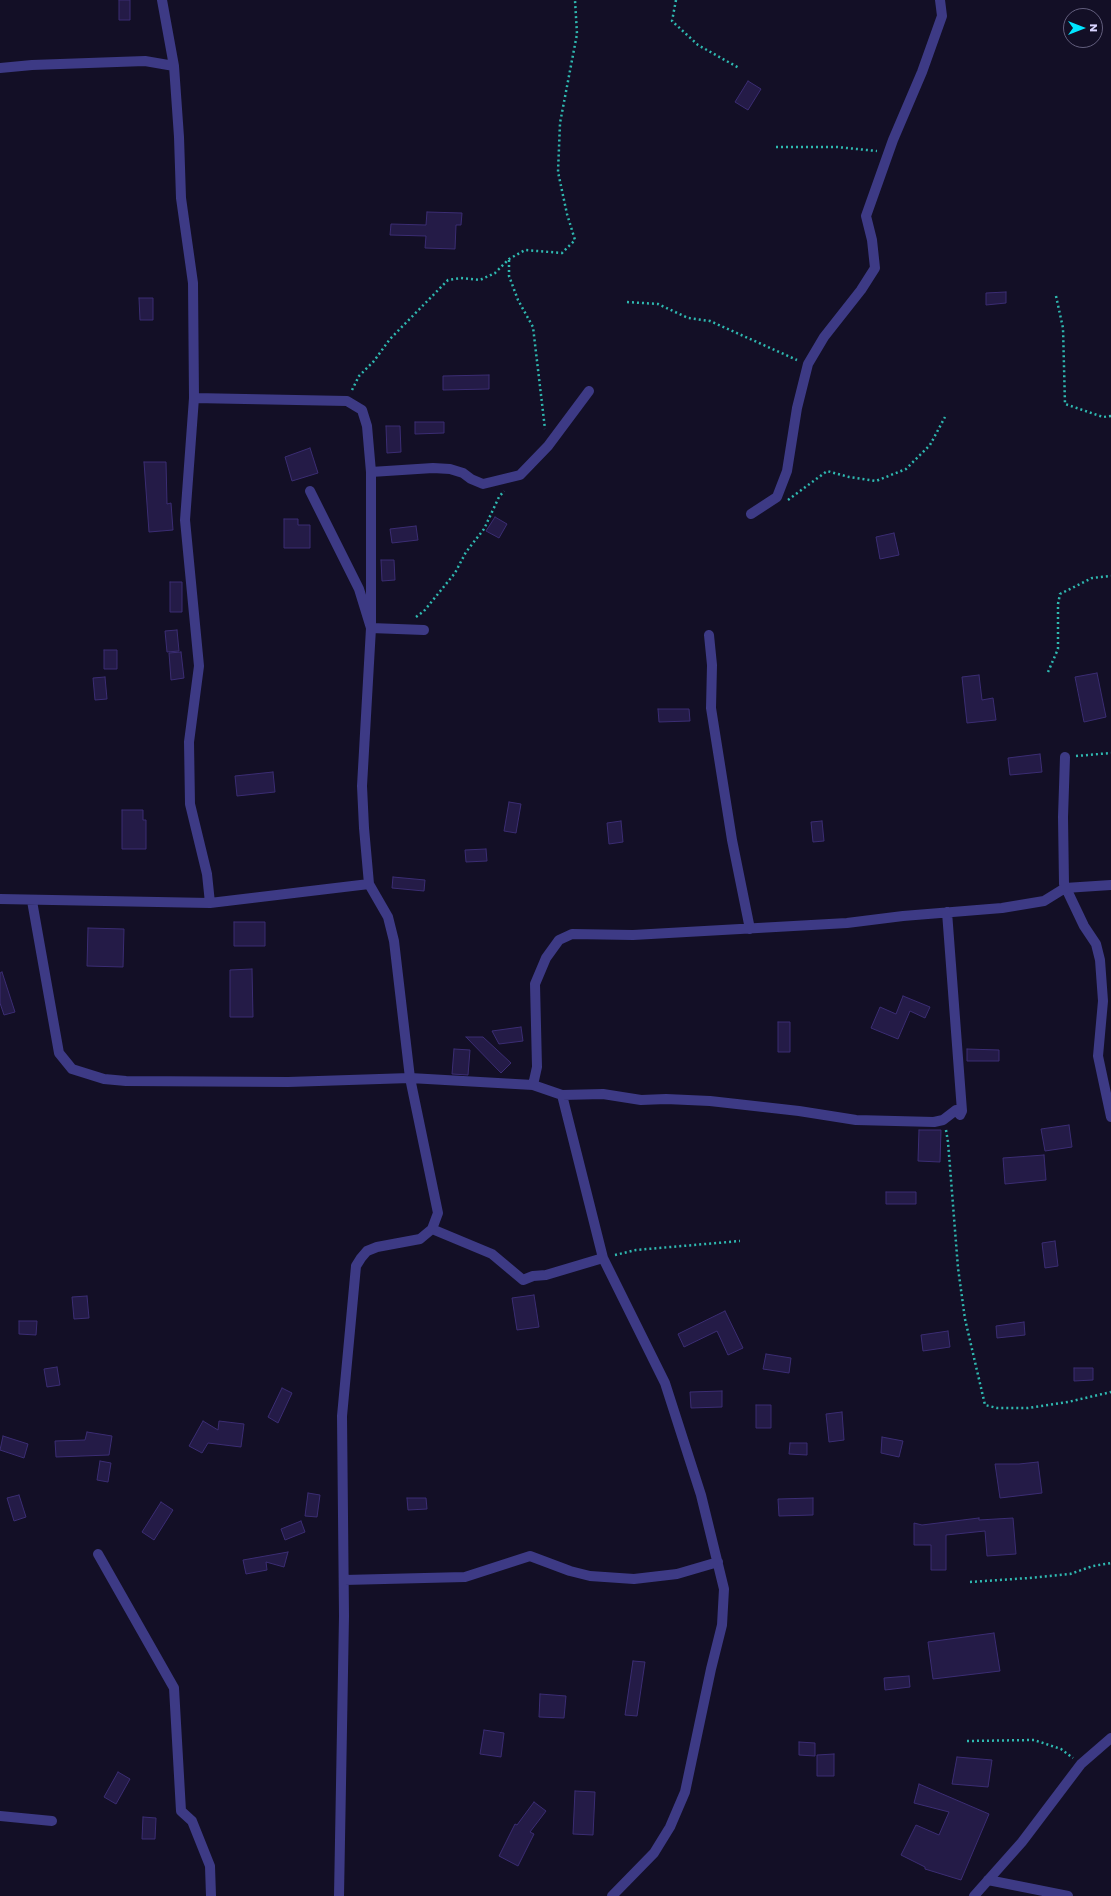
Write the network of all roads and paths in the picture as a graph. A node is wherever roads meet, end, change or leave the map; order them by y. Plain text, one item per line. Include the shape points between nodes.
1 (162, 0) edge
2 (575, 0) edge
3 (676, 0) edge
4 (940, 0) edge
5 (174, 66) junction
6 (0, 68) edge
7 (739, 68) dead end
8 (776, 148) dead end
9 (889, 152) junction
10 (509, 259) junction
11 (1056, 296) dead end
12 (627, 302) dead end
13 (808, 364) junction
14 (588, 391) dead end
15 (194, 398) junction
16 (347, 401) junction
17 (1111, 416) edge
18 (945, 417) dead end
19 (548, 446) junction
20 (371, 472) junction
21 (520, 475) junction
22 (310, 491) dead end
23 (785, 501) dead end
24 (751, 514) dead end
25 (1111, 576) edge
26 (371, 628) junction
27 (401, 628) junction
28 (424, 630) dead end
29 (709, 635) dead end
30 (1048, 672) dead end
31 (1111, 753) edge
32 (1065, 757) joint
33 (369, 884) junction
34 (1111, 885) edge
35 (1065, 888) junction
36 (0, 899) edge
37 (32, 901) junction
38 (210, 903) junction
39 (947, 912) junction
40 (750, 929) junction
41 (410, 1078) junction
42 (534, 1085) junction
43 (562, 1095) junction
44 (1111, 1117) edge
45 (943, 1120) junction
46 (432, 1229) junction
47 (740, 1241) dead end
48 (603, 1258) junction
49 (1111, 1392) edge
50 (98, 1554) dead end
51 (718, 1562) junction
52 (1111, 1563) edge
53 (344, 1580) junction
54 (970, 1582) dead end
55 (1111, 1738) edge
56 (967, 1741) dead end
57 (1081, 1764) junction
58 (0, 1816) edge
59 (52, 1821) dead end
60 (988, 1880) junction
61 (211, 1896) edge
62 (339, 1896) edge
63 (612, 1896) edge
64 (974, 1896) edge
65 (1068, 1896) edge

1 - 5 street
2 - 10 path via 577,34 561,117 558,172 575,240 562,253 525,250
3 - 7 path via 672,21 698,45
4 - 9 street via 942,16
5 - 6 street via 145,61
5 - 15 street via 181,198 192,283
8 - 9 path via 836,147
9 - 13 street via 866,216 875,268 824,337
10 - 16 path via 495,272 480,280 448,280 390,339 359,376
10 - 19 path via 509,276 518,300 533,327
11 - 17 path via 1063,328 1065,404 1103,418
12 - 13 path via 658,304 688,318 710,321
13 - 24 street via 797,408 787,471 778,497
14 - 19 street
15 - 16 street
15 - 38 street via 185,520 199,666 189,742 190,804 207,874
16 - 20 street via 362,410 367,426
18 - 23 path via 930,445 906,469 876,481 827,471
19 - 21 street
20 - 21 street via 450,469 483,484
20 - 26 street
21 - 27 path via 499,497 484,529 466,552 455,573 424,610
22 - 26 street via 359,589
25 - 30 path via 1092,578 1060,594 1058,648
26 - 27 street
26 - 33 street via 362,786
27 - 28 street
29 - 40 street via 712,665 711,708 731,833
31 - 32 path
32 - 35 street
33 - 38 street
33 - 41 street via 388,917 392,930
34 - 35 street
35 - 39 street via 1044,901 1002,908
35 - 44 street via 1094,940 1100,960 1103,1001 1098,1056
36 - 37 street
37 - 38 street
37 - 41 street via 59,1053 72,1069 104,1079 126,1081 288,1082
39 - 40 street via 847,923
39 - 45 street via 962,1111 960,1115 956,1110
40 - 42 street via 633,935 572,934 559,940 546,958 535,984 537,1067
41 - 42 street
41 - 46 street via 438,1213
42 - 43 street
43 - 45 street via 603,1094 641,1100 710,1101 856,1120
43 - 48 street
45 - 49 path via 948,1142 963,1305 985,1405 997,1408 1028,1408
46 - 48 street via 492,1254 523,1280
46 - 53 street via 420,1239 367,1251 356,1266 342,1416
47 - 48 path via 636,1250
48 - 51 street via 665,1383 701,1496
50 - 61 street via 174,1688 181,1811 192,1821 210,1866
51 - 53 street via 677,1574 626,1579 590,1576 530,1556 465,1577
51 - 63 street via 724,1589 722,1625 684,1792 670,1827 654,1853
52 - 54 path via 1070,1574
53 - 62 street
55 - 57 street
56 - 57 path via 1034,1740 1061,1749
57 - 60 street via 1022,1842
58 - 59 street
60 - 64 street
60 - 65 street

